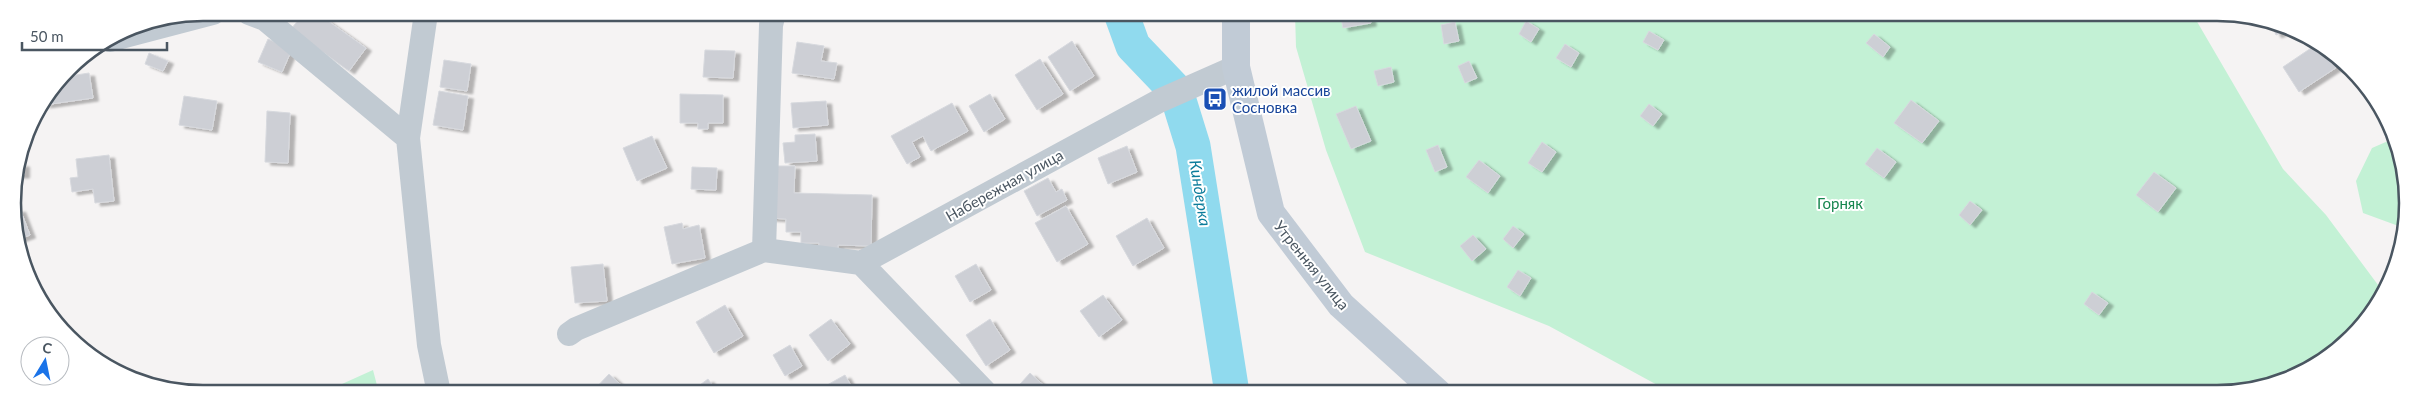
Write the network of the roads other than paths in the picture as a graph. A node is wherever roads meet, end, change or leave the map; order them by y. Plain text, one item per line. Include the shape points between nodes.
1 (267, 21) edge
2 (425, 21) edge
3 (772, 21) edge
4 (1236, 21) edge
5 (1236, 67) junction
6 (408, 138) junction
7 (764, 250) junction
8 (861, 263) junction
9 (569, 334) dead end
10 (437, 385) edge
11 (978, 385) edge
12 (1429, 385) edge

1 - 6 street
2 - 6 street
3 - 7 street
4 - 5 street, Утренняя улица
5 - 8 street, Набережная улица via 1159,101
5 - 12 street, Утренняя улица via 1270,213 1341,305
6 - 10 street via 429,345
7 - 8 street
7 - 9 street
8 - 11 street

